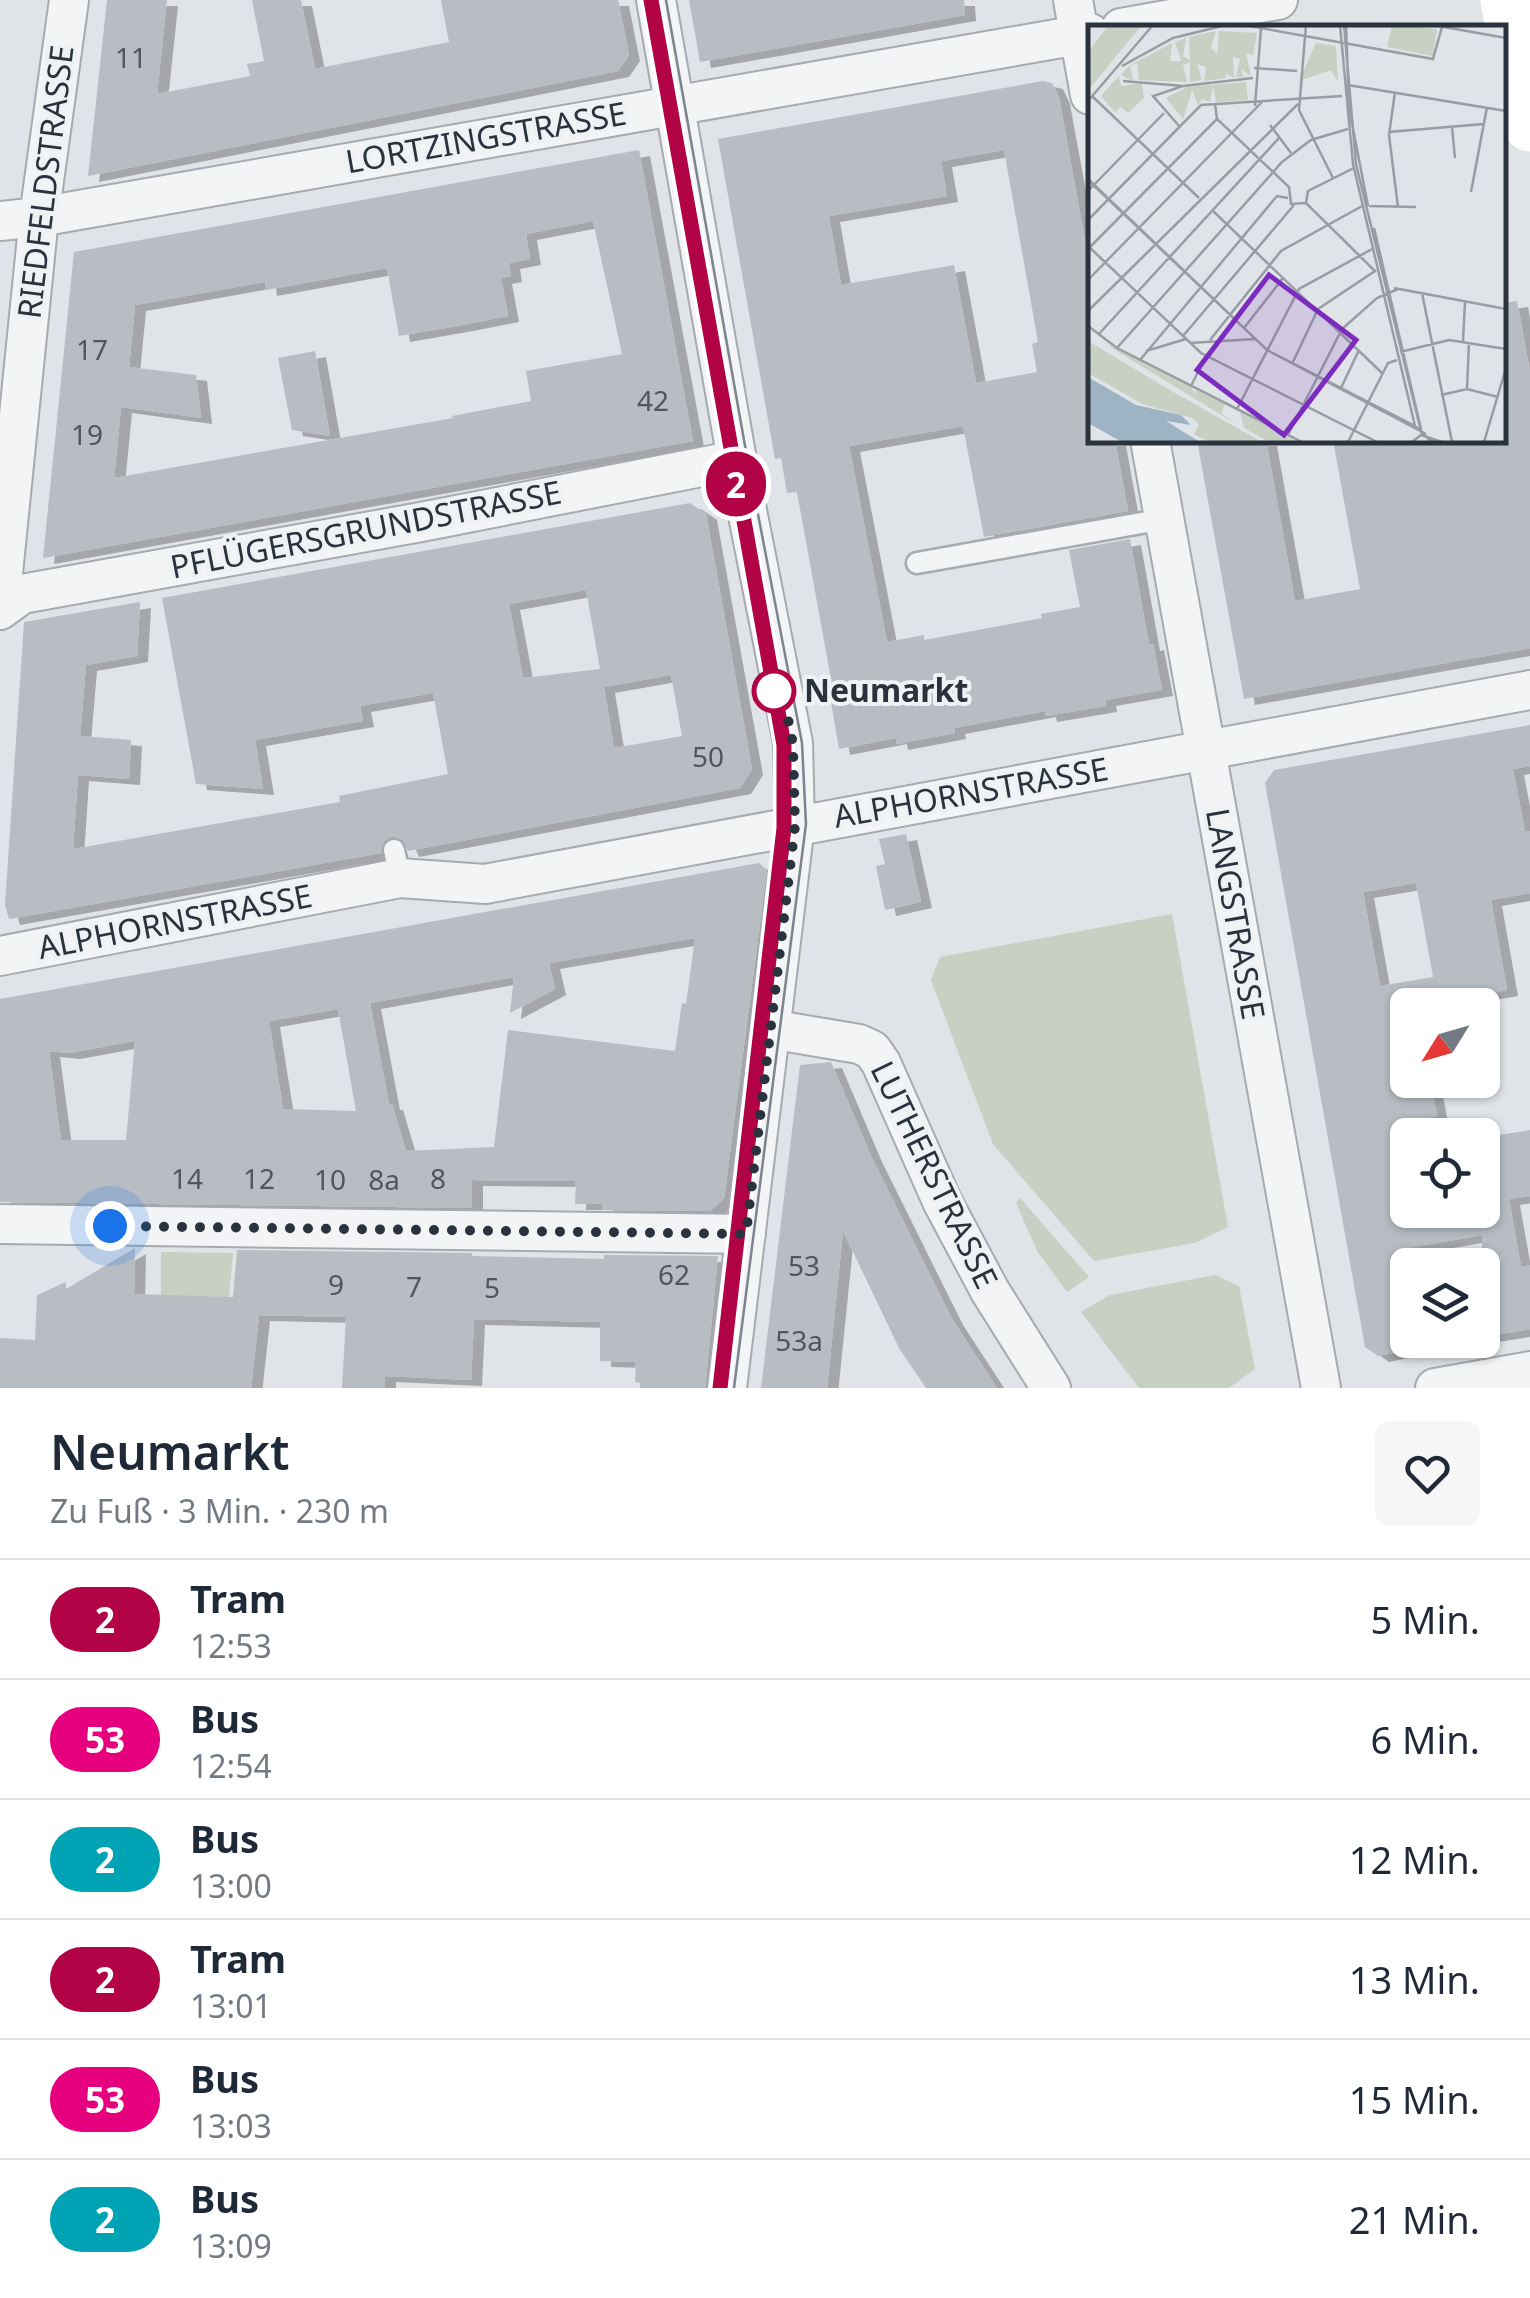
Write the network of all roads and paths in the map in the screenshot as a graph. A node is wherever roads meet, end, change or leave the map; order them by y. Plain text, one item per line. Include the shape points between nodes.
1 (69, 0) edge
2 (656, 0) edge
3 (1278, 0) edge
4 (1508, 0) edge
5 (1081, 23) edge
6 (1138, 25) edge
7 (1088, 79) edge
8 (675, 104) junction
9 (1530, 124) edge
10 (39, 217) junction
11 (0, 220) edge
12 (1150, 442) edge
13 (737, 460) junction
14 (1164, 519) junction
15 (916, 563) dead end
16 (0, 602) edge
17 (0, 610) edge
18 (1530, 690) edge
19 (1204, 750) junction
20 (795, 826) junction
21 (0, 956) edge
22 (770, 1028) junction
23 (0, 1224) edge
24 (746, 1234) junction
25 (1530, 1371) edge
26 (727, 1388) edge
27 (1052, 1388) edge
28 (1321, 1388) edge
29 (1435, 1388) edge

1 - 10 street, RIEDFELDSTRASSE
2 - 8 street
3 - 6 street
4 - 9 street
5 - 7 street
5 - 8 street, LORTZINGSTRASSE
8 - 10 street, LORTZINGSTRASSE
8 - 13 street
10 - 11 street, LORTZINGSTRASSE
10 - 16 street, RIEDFELDSTRASSE
12 - 14 street, LANGSTRASSE
13 - 17 street, PFLÜGERSGRUNDSTRASSE via 22,594
13 - 20 street via 793,744
14 - 15 lane
14 - 19 street, LANGSTRASSE
18 - 19 street, ALPHORNSTRASSE
19 - 20 street, ALPHORNSTRASSE
19 - 28 street, LANGSTRASSE
20 - 21 street, ALPHORNSTRASSE via 485,884 397,864
20 - 22 street
22 - 24 street
22 - 27 street, LUTHERSTRASSE via 872,1050 942,1201
23 - 24 street
24 - 26 street
25 - 29 street

